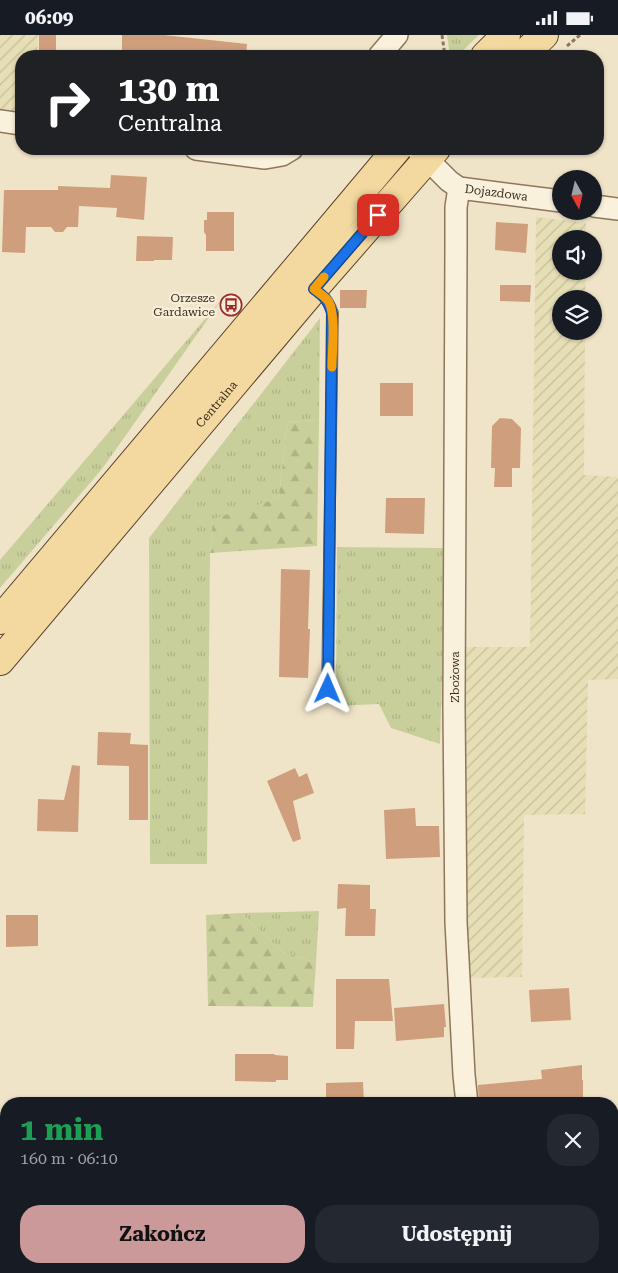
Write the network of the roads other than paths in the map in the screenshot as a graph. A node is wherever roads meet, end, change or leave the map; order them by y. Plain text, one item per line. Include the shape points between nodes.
1 (397, 35) edge
2 (506, 35) edge
3 (544, 35) edge
4 (384, 50) edge
5 (490, 50) edge
6 (528, 50) edge
7 (0, 121) edge
8 (15, 123) edge
9 (242, 155) edge
10 (282, 155) edge
11 (391, 155) edge
12 (425, 155) edge
13 (429, 155) edge
14 (459, 188) junction
15 (552, 200) edge
16 (602, 207) edge
17 (618, 209) edge
18 (314, 289) junction
19 (0, 620) edge
20 (0, 661) edge
21 (328, 689) dead end
22 (466, 1097) edge

1 - 4 street
2 - 5 main road
3 - 6 main road
7 - 8 street
9 - 10 street via 265,158
11 - 19 main road
12 - 18 main road, Centralna
13 - 14 street, Dojazdowa
14 - 15 street, Dojazdowa
14 - 22 street, Zbożowa via 456,207 454,707 456,922
16 - 17 street
18 - 20 main road, Centralna
18 - 21 lane via 329,302 332,313

